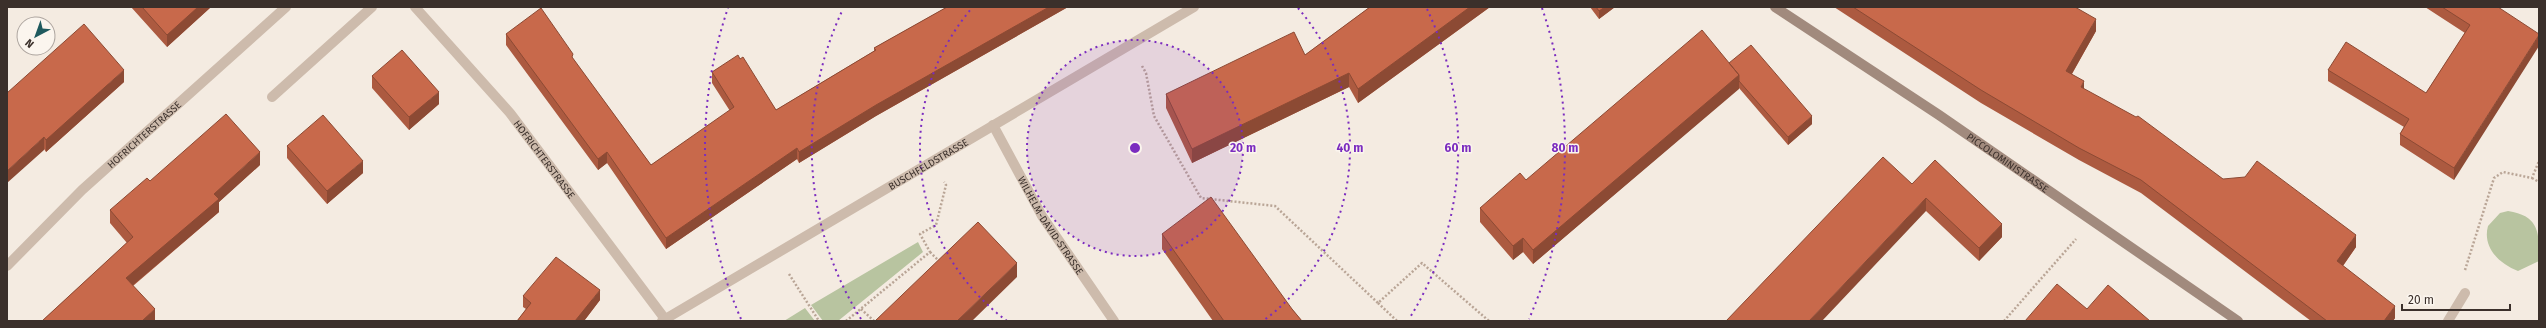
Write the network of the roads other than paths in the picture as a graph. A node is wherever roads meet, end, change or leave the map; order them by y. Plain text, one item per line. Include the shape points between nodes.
1 (286, 7) edge
2 (372, 7) edge
3 (415, 7) edge
4 (1194, 7) edge
5 (1775, 7) edge
6 (272, 97) dead end
7 (993, 125) junction
8 (7, 266) edge
9 (2464, 293) dead end
10 (664, 320) edge
11 (1114, 321) edge
12 (2238, 321) edge
13 (2448, 321) edge

1 - 8 street, HOFRICHTERSTRASSE via 82,190
2 - 6 street
3 - 10 street, HOFRICHTERSTRASSE via 510,113
4 - 7 street, BUSCHFELDSTRASSE
5 - 12 street, PICCOLOMINISTRASSE
7 - 10 street, BUSCHFELDSTRASSE
7 - 11 street, WILHELM-DAVID-STRASSE via 1042,216
9 - 13 street

